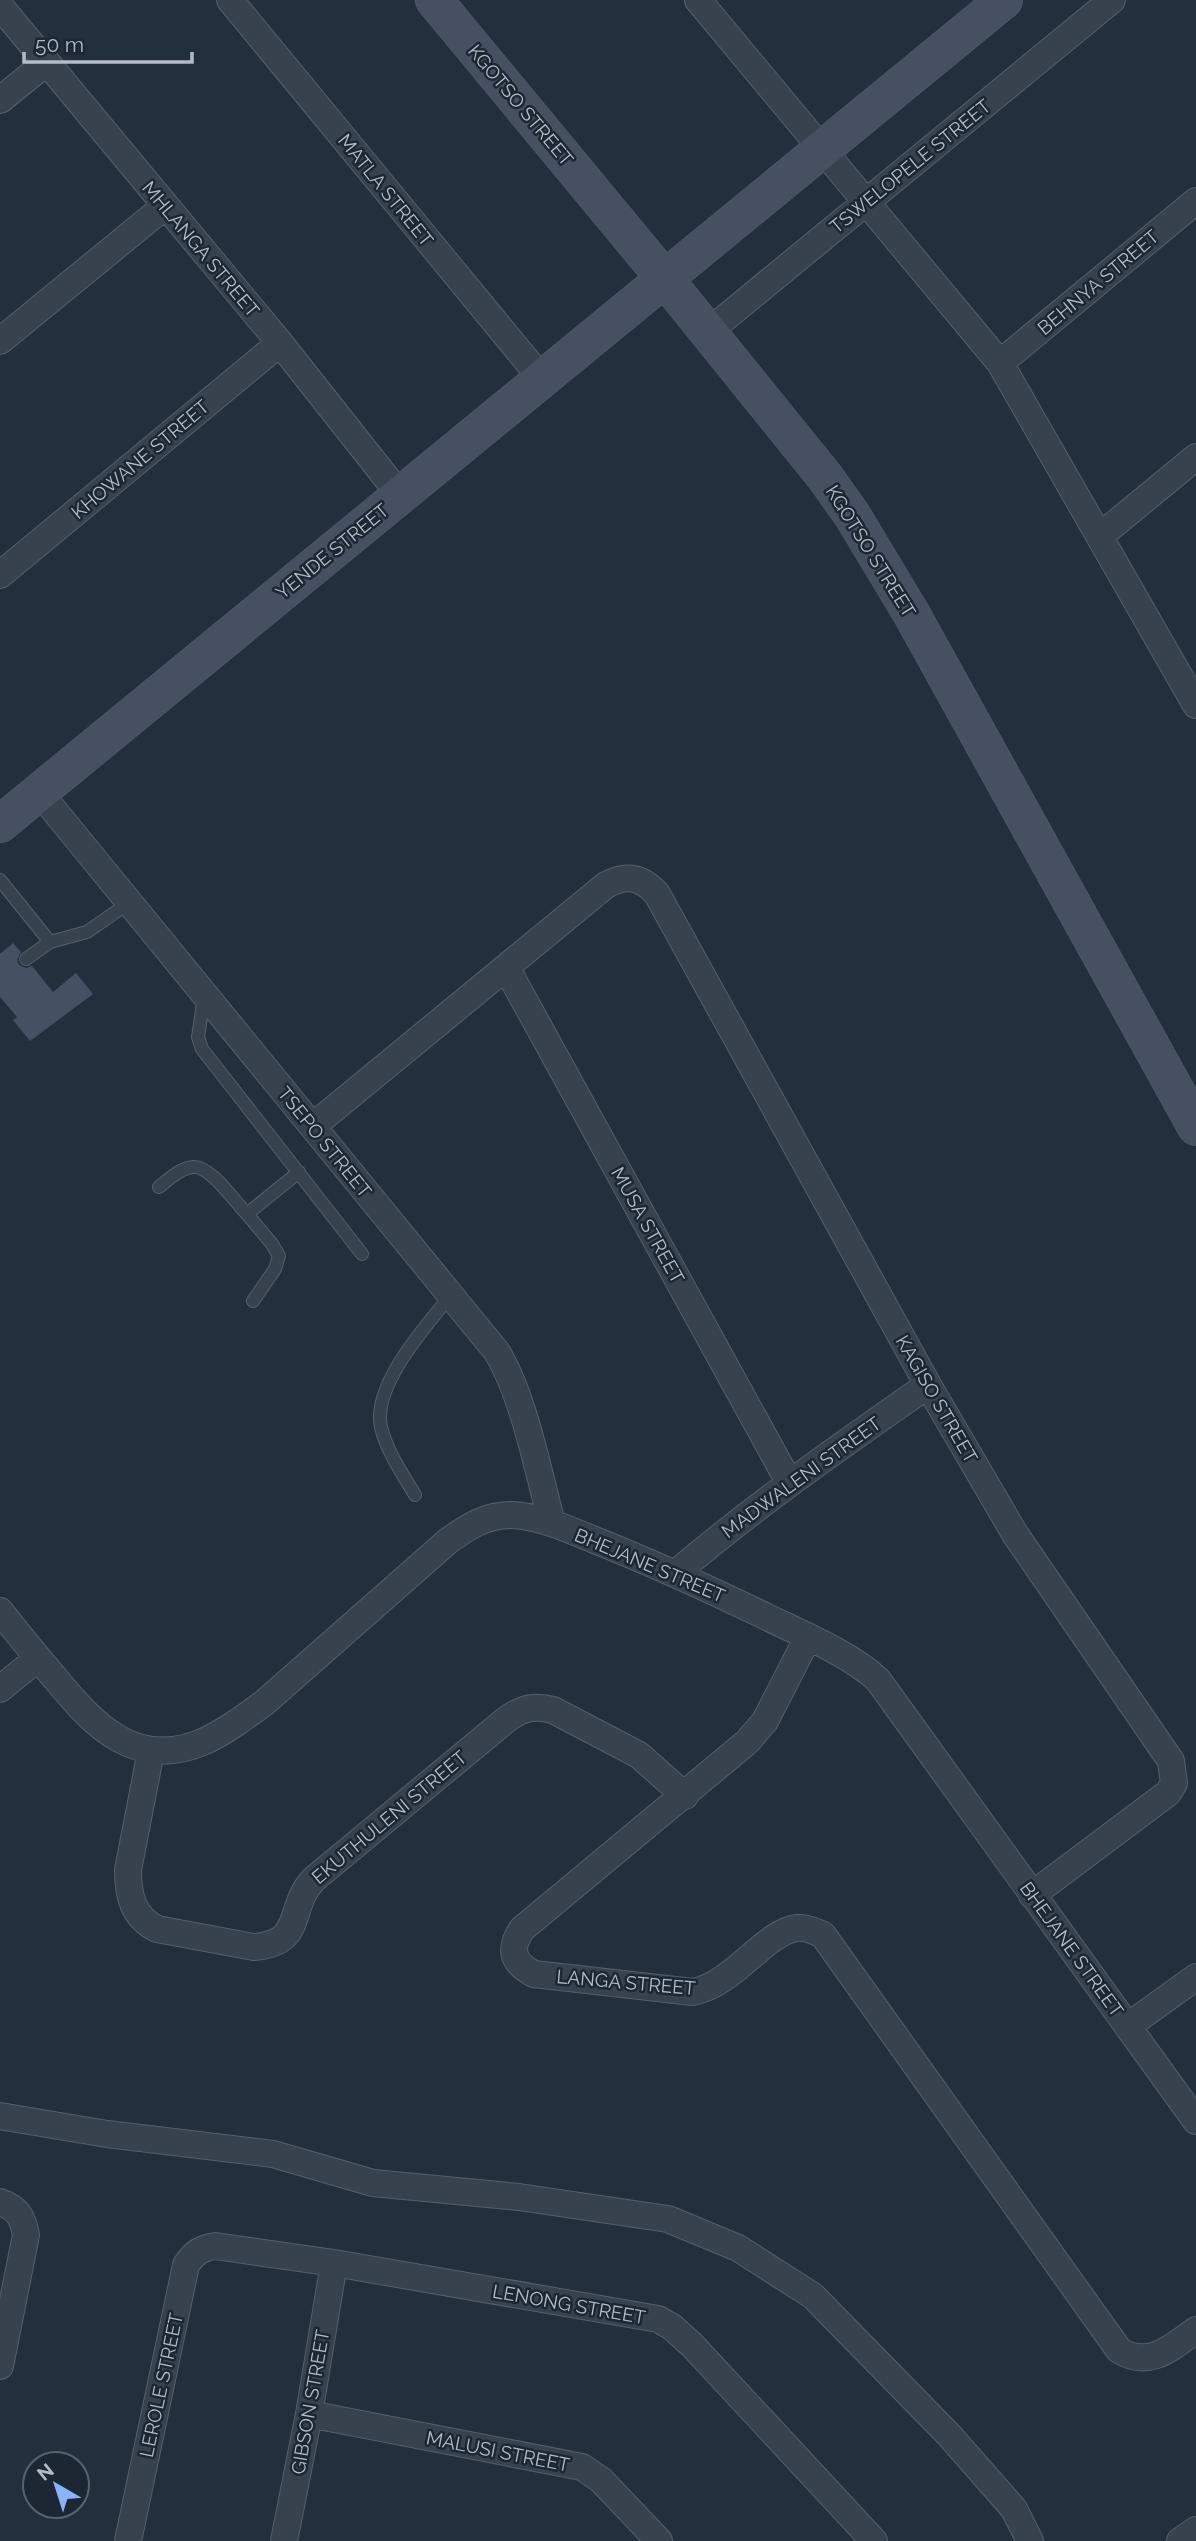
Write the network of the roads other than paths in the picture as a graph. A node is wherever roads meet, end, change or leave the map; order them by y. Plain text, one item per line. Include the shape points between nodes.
1 (230, 0) edge
2 (434, 0) edge
3 (698, 0) edge
4 (1004, 0) edge
5 (1112, 0) edge
6 (0, 6) edge
7 (47, 62) junction
8 (0, 100) edge
9 (822, 148) junction
10 (1196, 201) edge
11 (867, 202) junction
12 (165, 206) junction
13 (665, 279) junction
14 (708, 332) junction
15 (0, 341) edge
16 (280, 343) junction
17 (1000, 363) junction
18 (542, 379) junction
19 (1196, 457) edge
20 (400, 495) junction
21 (1100, 536) junction
22 (0, 575) edge
23 (1196, 705) edge
24 (39, 792) junction
25 (0, 824) edge
26 (0, 880) edge
27 (130, 902) junction
28 (50, 942) junction
29 (26, 959) dead end
30 (507, 969) junction
31 (204, 993) junction
32 (313, 1126) junction
33 (1196, 1127) edge
34 (299, 1172) junction
35 (159, 1187) dead end
36 (247, 1214) junction
37 (362, 1254) dead end
38 (451, 1295) junction
39 (253, 1301) dead end
40 (928, 1385) junction
41 (789, 1482) junction
42 (415, 1495) dead end
43 (552, 1523) junction
44 (676, 1573) junction
45 (0, 1611) edge
46 (808, 1637) junction
47 (38, 1658) junction
48 (0, 1689) edge
49 (151, 1751) junction
50 (685, 1797) junction
51 (1032, 1895) junction
52 (1196, 1977) edge
53 (1128, 2026) junction
54 (0, 2116) edge
55 (1196, 2121) edge
56 (0, 2202) edge
57 (215, 2246) joint
58 (334, 2263) junction
59 (1196, 2330) edge
60 (0, 2366) edge
61 (309, 2414) junction
62 (1196, 2530) edge
63 (128, 2541) edge
64 (284, 2541) edge
65 (659, 2541) edge
66 (874, 2541) edge
67 (1030, 2541) edge
68 (1180, 2541) edge

1 - 18 street, MATLA STREET
2 - 13 street, KGOTSO STREET
3 - 9 street
4 - 9 street
5 - 11 street, TSWELOPELE STREET
6 - 7 street, MHLANGA STREET
7 - 8 street
7 - 12 street, MHLANGA STREET
9 - 11 street
9 - 13 street
10 - 17 street, BEHNYA STREET
11 - 14 street, TSWELOPELE STREET
11 - 17 street
12 - 15 street
12 - 16 street, MHLANGA STREET
13 - 14 street, KGOTSO STREET
13 - 18 street, YENDE STREET
14 - 33 street, KGOTSO STREET via 825,477 876,552
16 - 20 street, MHLANGA STREET
16 - 22 street, KHOWANE STREET
17 - 21 street
18 - 20 street, YENDE STREET
19 - 21 street
20 - 24 street, YENDE STREET
21 - 23 street
24 - 25 street, YENDE STREET
24 - 27 street, TSEPO STREET
26 - 28 lane
27 - 28 lane via 87,932
27 - 31 street, TSEPO STREET
28 - 29 lane
30 - 32 street
30 - 40 street, KAGISO STREET via 606,885 625,877 649,884
30 - 41 street, MUSA STREET
31 - 32 street, TSEPO STREET
31 - 34 lane via 198,1037 202,1049
32 - 38 street, TSEPO STREET
34 - 36 lane
34 - 37 lane
35 - 36 lane via 195,1166 207,1170
36 - 39 lane via 279,1256
38 - 42 lane via 395,1370 383,1399 380,1424 391,1457
38 - 43 street, TSEPO STREET via 507,1368
40 - 41 street, MADWALENI STREET
40 - 51 street, KAGISO STREET via 1021,1544 1164,1747 1174,1772 1174,1783 1156,1804
41 - 44 street, MADWALENI STREET
43 - 44 street, BHEJANE STREET
43 - 49 street, BHEJANE STREET via 514,1515 468,1526 232,1726 203,1742
44 - 46 street, BHEJANE STREET
45 - 47 street, BHEJANE STREET
46 - 50 street, LANGA STREET via 758,1732
46 - 51 street, BHEJANE STREET via 861,1667 885,1688
47 - 48 street
47 - 49 street, BHEJANE STREET via 81,1710 106,1732
49 - 50 street, EKUTHULENI STREET via 128,1870 132,1905 157,1929 254,1947 281,1941 314,1879 507,1718 527,1708 553,1710 639,1755
50 - 59 street, LANGA STREET via 522,1929 515,1940 516,1961 534,1974 693,1992 724,1979 786,1931 806,1928 823,1935 1119,2350 1131,2357 1153,2357
51 - 53 street, BHEJANE STREET
52 - 53 street
53 - 55 street, BHEJANE STREET
54 - 67 street via 273,2154 373,2183 519,2197 668,2219 738,2248 813,2296 949,2435 1014,2509
56 - 60 street via 18,2211 26,2235
57 - 58 street, LENONG STREET
57 - 63 street, LEROLE STREET via 193,2254 186,2265
58 - 61 street, GIBSON STREET
58 - 66 street, LENONG STREET via 658,2319 692,2345
61 - 64 street, GIBSON STREET
61 - 65 street, MALUSI STREET via 582,2467 601,2480
62 - 68 street

